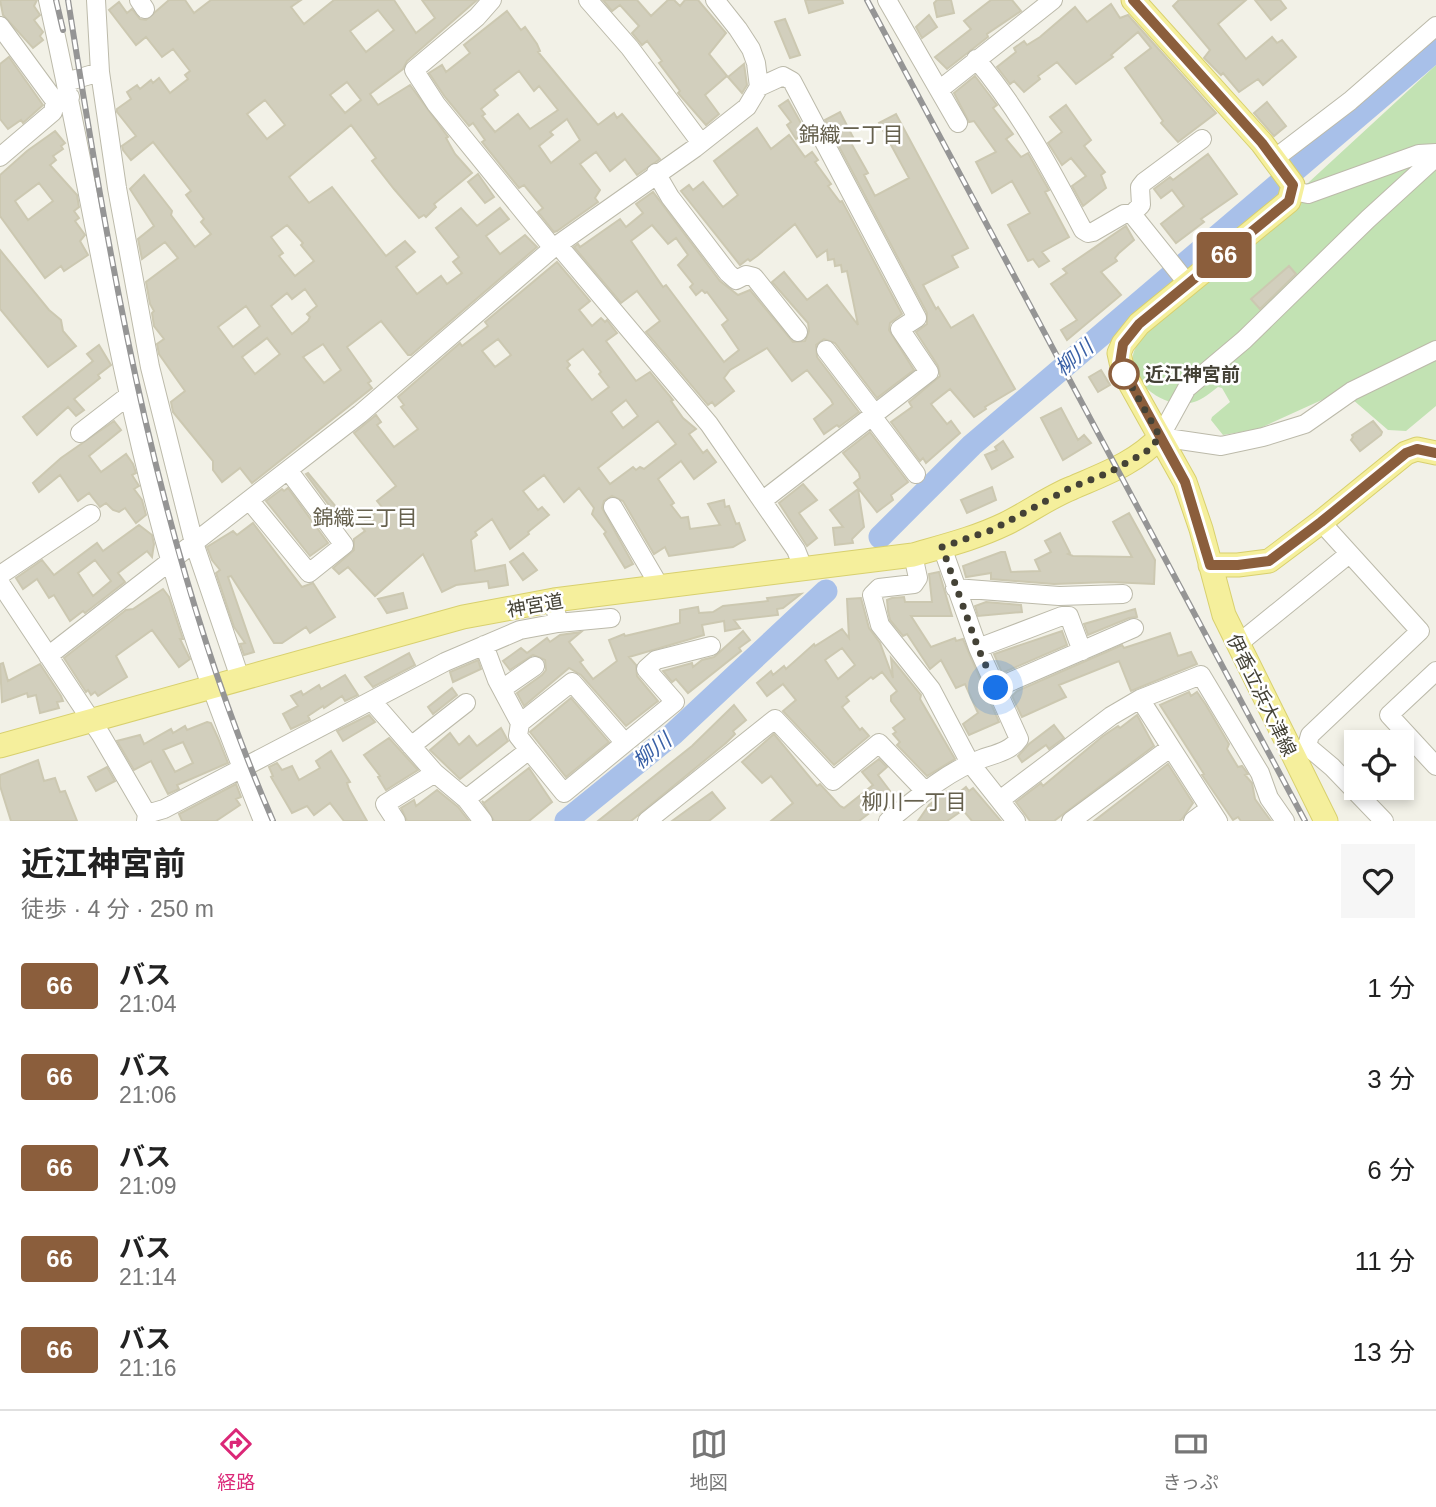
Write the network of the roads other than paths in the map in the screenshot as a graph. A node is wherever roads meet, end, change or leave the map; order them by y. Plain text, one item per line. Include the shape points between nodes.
1 (48, 0) edge
2 (96, 0) edge
3 (492, 0) edge
4 (588, 0) edge
5 (715, 0) edge
6 (887, 0) edge
7 (1053, 0) edge
8 (1133, 0) edge
9 (1436, 26) edge
10 (4, 38) edge
11 (976, 59) junction
12 (100, 72) junction
13 (759, 87) junction
14 (939, 90) junction
15 (64, 93) junction
16 (958, 123) dead end
17 (1202, 139) dead end
18 (701, 144) junction
19 (1436, 155) edge
20 (0, 157) edge
21 (656, 173) junction
22 (1285, 175) junction
23 (1132, 214) junction
24 (556, 246) junction
25 (1186, 281) junction
26 (798, 332) dead end
27 (826, 350) dead end
28 (1436, 350) edge
29 (128, 396) junction
30 (873, 415) junction
31 (80, 433) dead end
32 (1160, 437) junction
33 (1436, 453) edge
34 (288, 470) junction
35 (916, 474) dead end
36 (249, 500) junction
37 (762, 501) junction
38 (614, 507) dead end
39 (91, 514) dead end
40 (1321, 522) junction
41 (194, 543) junction
42 (942, 547) junction
43 (1349, 554) junction
44 (913, 555) junction
45 (170, 562) junction
46 (1210, 565) junction
47 (804, 570) junction
48 (0, 575) edge
49 (0, 583) edge
50 (660, 587) junction
51 (956, 588) junction
52 (1123, 594) dead end
53 (556, 611) junction
54 (611, 618) dead end
55 (1134, 628) dead end
56 (1238, 644) junction
57 (484, 645) junction
58 (711, 646) dead end
59 (978, 648) junction
60 (1082, 651) junction
61 (48, 656) junction
62 (535, 666) dead end
63 (1436, 671) edge
64 (240, 678) junction
65 (209, 687) junction
66 (996, 688) junction
67 (502, 690) junction
68 (1140, 699) junction
69 (372, 701) junction
70 (466, 703) dead end
71 (91, 721) junction
72 (520, 723) junction
73 (625, 743) junction
74 (0, 746) edge
75 (411, 746) junction
76 (1170, 748) junction
77 (529, 750) junction
78 (1299, 750) junction
79 (970, 763) junction
80 (1436, 766) edge
81 (242, 768) junction
82 (435, 773) junction
83 (925, 791) junction
84 (466, 799) junction
85 (1000, 800) junction
86 (1214, 815) edge
87 (158, 816) edge
88 (481, 820) edge
89 (263, 821) edge
90 (396, 821) edge
91 (646, 821) edge
92 (888, 821) edge
93 (1016, 821) edge
94 (1070, 821) edge
95 (1192, 821) edge
96 (1285, 821) edge
97 (1326, 821) edge
98 (1384, 821) edge

1 - 15 street
2 - 12 street
3 - 24 street via 414,70 436,104
4 - 18 street
5 - 13 street via 751,50
6 - 14 street
7 - 11 street
8 - 22 main road
9 - 22 street via 1350,101
10 - 15 street
11 - 14 street
11 - 23 street via 1005,93 1083,230 1093,232
12 - 15 street
12 - 41 street via 150,367
13 - 18 street via 747,107
13 - 30 street via 783,76 792,81 917,318 900,329 929,372
14 - 16 street
15 - 20 street via 53,112
15 - 29 street
17 - 23 street via 1144,182 1141,205
18 - 21 street
19 - 22 street via 1419,154 1308,194
19 - 32 street via 1244,340 1187,388
21 - 24 street
21 - 26 street via 728,273 736,280 754,277
22 - 25 main road via 1289,201
23 - 25 street
24 - 34 street
24 - 37 street via 709,424
25 - 32 main road via 1139,324 1119,354 1128,382
27 - 30 street
28 - 32 street via 1352,391 1305,424 1263,438 1221,446
29 - 31 street
29 - 45 street
30 - 35 street
30 - 37 street
32 - 42 main road, 神宮道 via 1140,439 1102,459 1070,488 1005,524
32 - 46 main road, 伊香立浜大津線 via 1191,498
33 - 40 main road via 1417,449 1406,453
34 - 36 street
34 - 36 street via 344,545 309,573
36 - 41 street
37 - 47 street via 796,550
38 - 50 street
39 - 48 street
40 - 43 street
40 - 46 main road via 1269,561
41 - 45 street
41 - 64 street
42 - 44 main road, 神宮道
42 - 51 street
43 - 56 street
43 - 78 street via 1420,631
44 - 47 main road, 神宮道
44 - 79 street via 918,578 914,584 879,588 872,602 880,625 931,689
45 - 61 street
45 - 65 street
46 - 56 main road, 伊香立浜大津線 via 1224,615
47 - 50 main road, 神宮道
49 - 61 street
50 - 53 main road, 神宮道
51 - 52 street via 1059,596
51 - 59 street
53 - 54 street
53 - 57 street
53 - 64 main road, 神宮道 via 463,617
55 - 60 street
56 - 78 main road, 伊香立浜大津線
57 - 67 street
57 - 69 street
58 - 73 street via 656,660 646,669 675,702
59 - 60 street via 1069,616
59 - 66 street
60 - 66 street
61 - 71 street
62 - 67 street
63 - 80 street via 1389,715
64 - 65 main road, 神宮道
65 - 71 main road, 神宮道
65 - 81 street
66 - 79 street via 1019,739 1014,747
67 - 72 street
68 - 76 street
68 - 85 street
68 - 96 street via 1201,675
69 - 75 street
69 - 81 street
70 - 75 street
71 - 74 main road, 神宮道
71 - 87 street
72 - 73 street via 572,682
72 - 77 street via 519,736
73 - 77 street via 564,793
75 - 82 street
76 - 86 street
76 - 94 street
77 - 84 street
78 - 97 main road, 伊香立浜大津線
78 - 98 street via 1332,767
79 - 83 street
79 - 85 street
81 - 87 street
81 - 89 street
82 - 84 street
82 - 90 street via 385,804
83 - 91 street via 879,743 833,781 775,719
83 - 92 street
84 - 88 street
85 - 93 street
86 - 95 street

